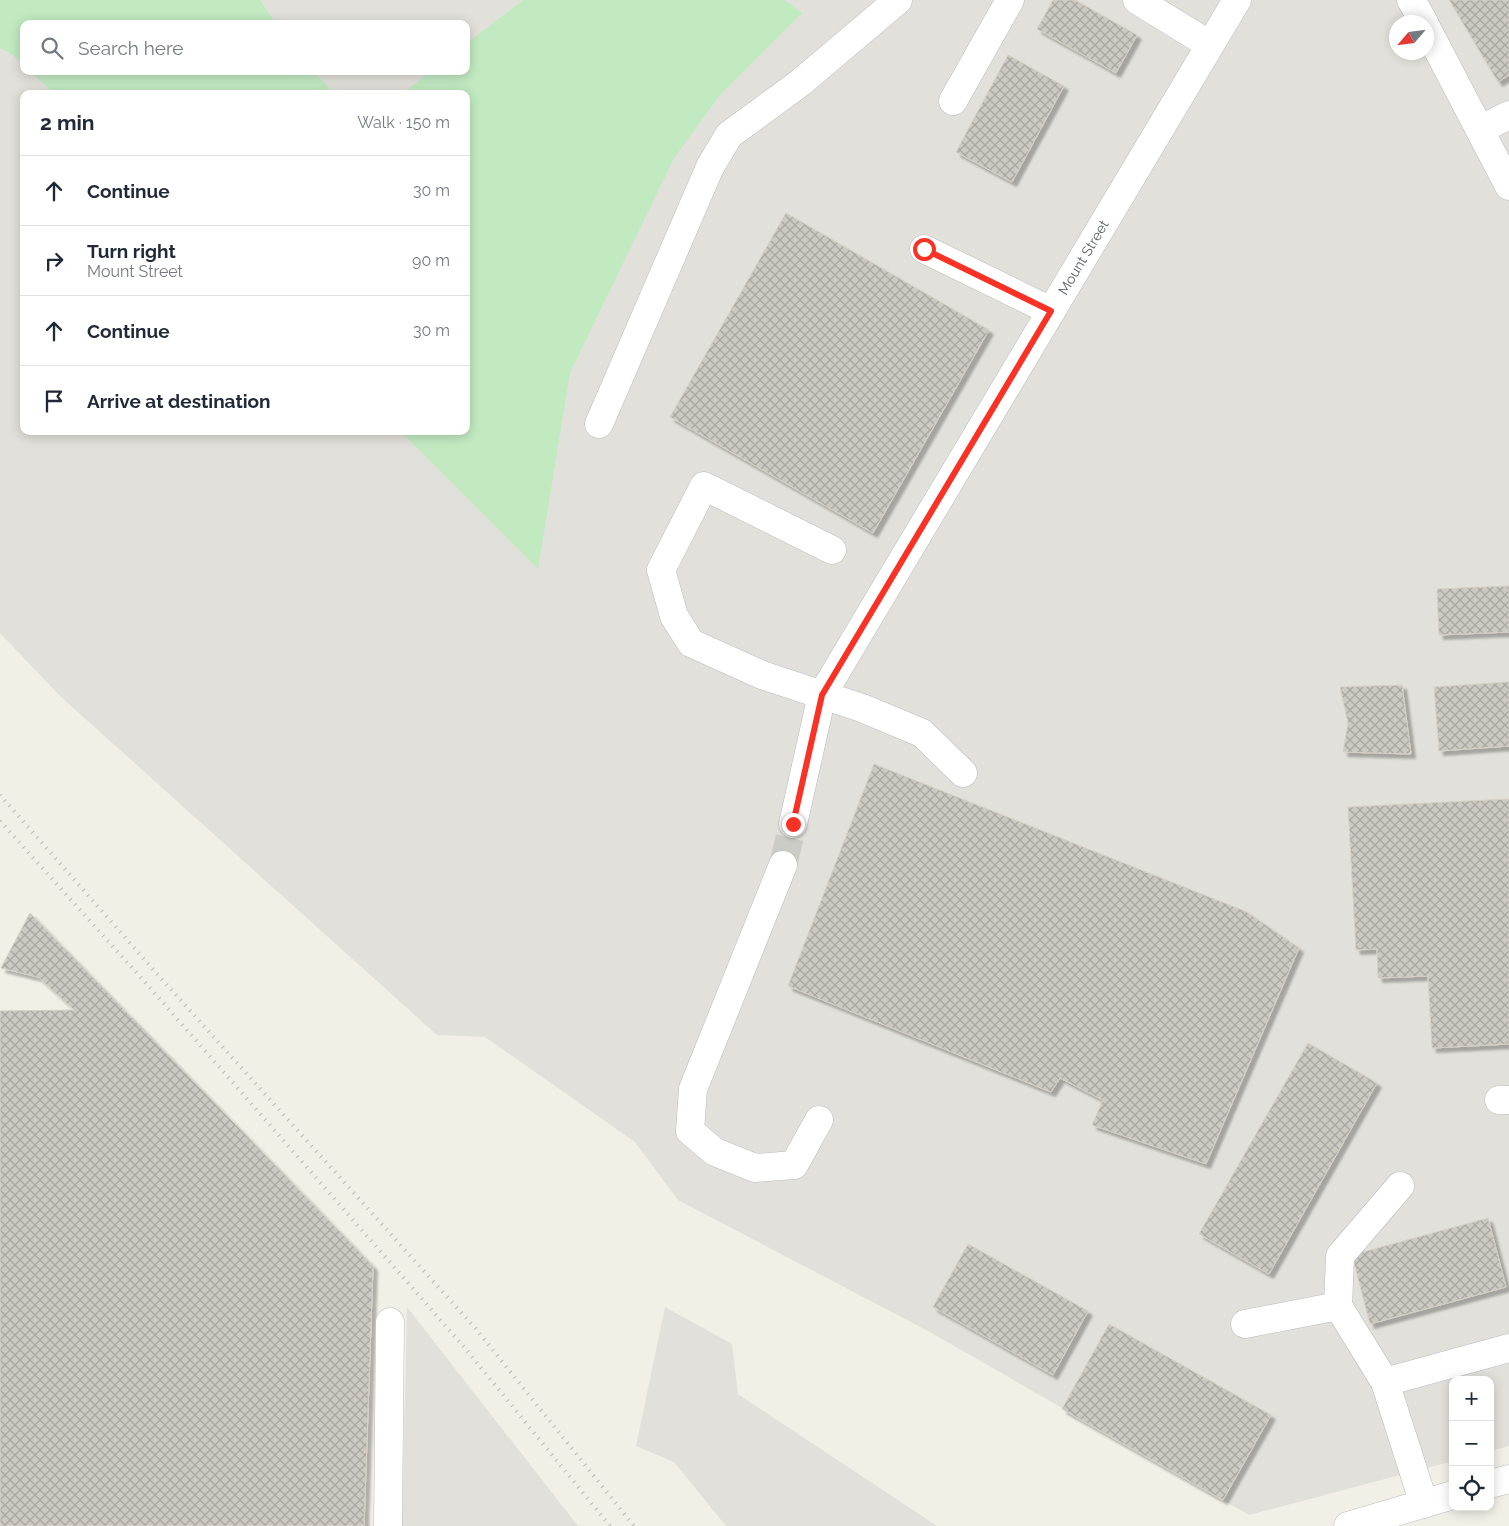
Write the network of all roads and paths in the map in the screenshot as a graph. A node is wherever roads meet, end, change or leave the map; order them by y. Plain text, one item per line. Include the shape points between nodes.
1 (898, 0) edge
2 (1010, 0) edge
3 (1136, 0) edge
4 (1237, 0) edge
5 (1411, 0) edge
6 (1420, 15) edge
7 (1434, 42) edge
8 (1210, 44) junction
9 (954, 101) dead end
10 (1509, 115) edge
11 (1481, 129) junction
12 (1509, 186) edge
13 (924, 249) dead end
14 (1051, 311) junction
15 (599, 424) dead end
16 (832, 550) dead end
17 (822, 695) junction
18 (963, 773) dead end
19 (793, 824) tunnel mouth
20 (783, 865) tunnel mouth
21 (819, 1120) dead end
22 (1400, 1186) dead end
23 (1338, 1306) junction
24 (390, 1322) dead end
25 (1245, 1324) dead end
26 (1509, 1348) edge
27 (1386, 1382) junction
28 (1509, 1479) edge
29 (1494, 1483) edge
30 (1449, 1496) edge
31 (1424, 1504) junction
32 (388, 1526) edge
33 (1348, 1526) edge

1 - 15 street via 800,83 729,135 710,167
2 - 9 street
3 - 8 street
4 - 8 street, Mount Street
5 - 6 street
7 - 11 street
8 - 14 street, Mount Street
10 - 11 street
11 - 12 street
13 - 14 street
14 - 17 street, Mount Street
16 - 17 street via 704,486 661,570 674,616 691,643 762,674
17 - 18 street via 922,732
17 - 19 street, Mount Street
20 - 21 street via 693,1089 690,1131 715,1152 755,1168 794,1164
22 - 23 street via 1340,1256
23 - 25 street
23 - 27 street
24 - 32 street
26 - 27 street
27 - 31 street
28 - 29 street
30 - 31 street
31 - 33 street

